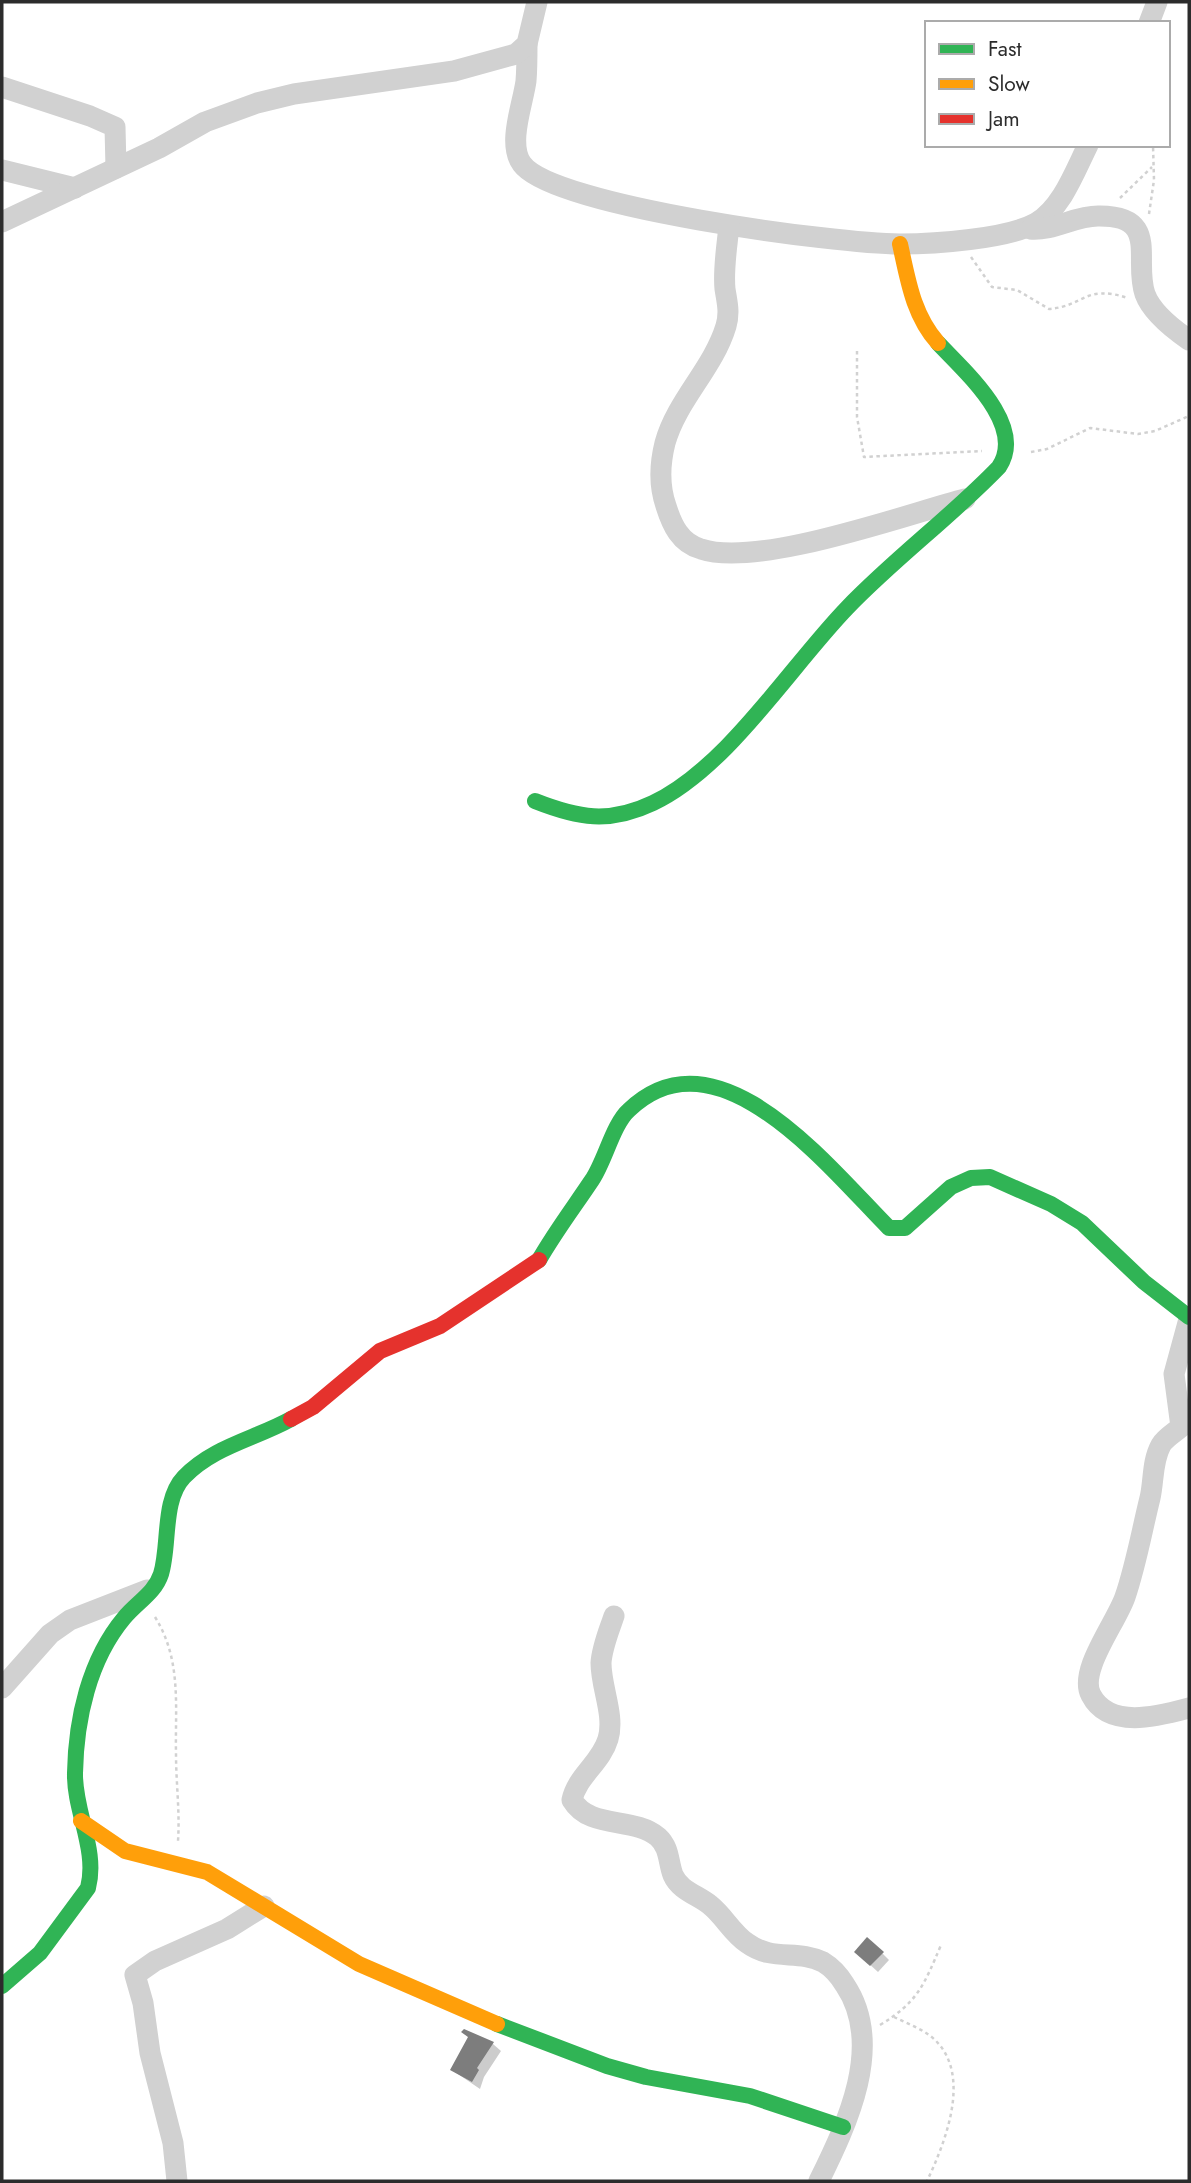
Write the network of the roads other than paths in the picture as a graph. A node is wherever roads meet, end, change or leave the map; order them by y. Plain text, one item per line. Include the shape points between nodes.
1 (537, 2) edge
2 (1157, 2) edge
3 (1150, 21) edge
4 (527, 44) junction
5 (2, 87) edge
6 (1087, 147) edge
7 (116, 168) junction
8 (2, 170) edge
9 (75, 188) junction
10 (2, 222) edge
11 (729, 226) junction
12 (1022, 229) junction
13 (900, 244) junction
14 (1189, 340) edge
15 (967, 498) junction
16 (535, 800) dead end
17 (1189, 1318) edge
18 (147, 1594) junction
19 (614, 1616) dead end
20 (2, 1688) edge
21 (1189, 1708) edge
22 (81, 1821) junction
23 (264, 1906) junction
24 (2, 1986) edge
25 (843, 2127) junction
26 (177, 2181) edge
27 (819, 2181) edge

1 - 4 street
2 - 3 street
4 - 7 street via 516,54 454,71 257,103 205,122
4 - 11 street via 517,139 519,161 530,174 626,204
5 - 7 street via 115,127
6 - 12 street via 1060,199 1047,215
7 - 9 street
8 - 9 street
9 - 10 street
11 - 13 street
11 - 15 street via 726,328 670,425 660,471 664,500 680,537 700,549 728,554 766,550 817,541
12 - 13 street
12 - 14 street via 1041,230 1098,216 1128,222 1142,241 1145,293 1161,317
13 - 15 street via 918,316 995,407 1006,435 1002,465
15 - 16 street via 851,603 730,743 692,778 655,802 621,814 569,814
17 - 18 street via 1083,1223 1016,1187 990,1177 971,1178 951,1187 905,1228 889,1228 782,1121 740,1097 705,1084 680,1083 656,1090 627,1111 593,1180 539,1260 522,1274 440,1326 380,1351 313,1407 271,1430 222,1448 182,1479 168,1517 161,1573
17 - 21 street via 1174,1374 1181,1427 1163,1441 1157,1453 1126,1595 1086,1684 1098,1703 1122,1717 1155,1717
18 - 20 street via 71,1620 50,1634
18 - 22 street via 123,1619 97,1661 82,1707 75,1775
19 - 25 street via 601,1662 610,1727 599,1759 575,1788 572,1800 578,1809 658,1837 681,1887 714,1908 745,1942 771,1956 813,1958 836,1971 860,2014 863,2038 857,2088
22 - 23 street via 125,1851 207,1872
22 - 24 street via 89,1854 88,1888 47,1945
23 - 25 street via 359,1964 502,2026 607,2066 750,2096
23 - 26 street via 135,1975 149,2053 173,2143
25 - 27 street

